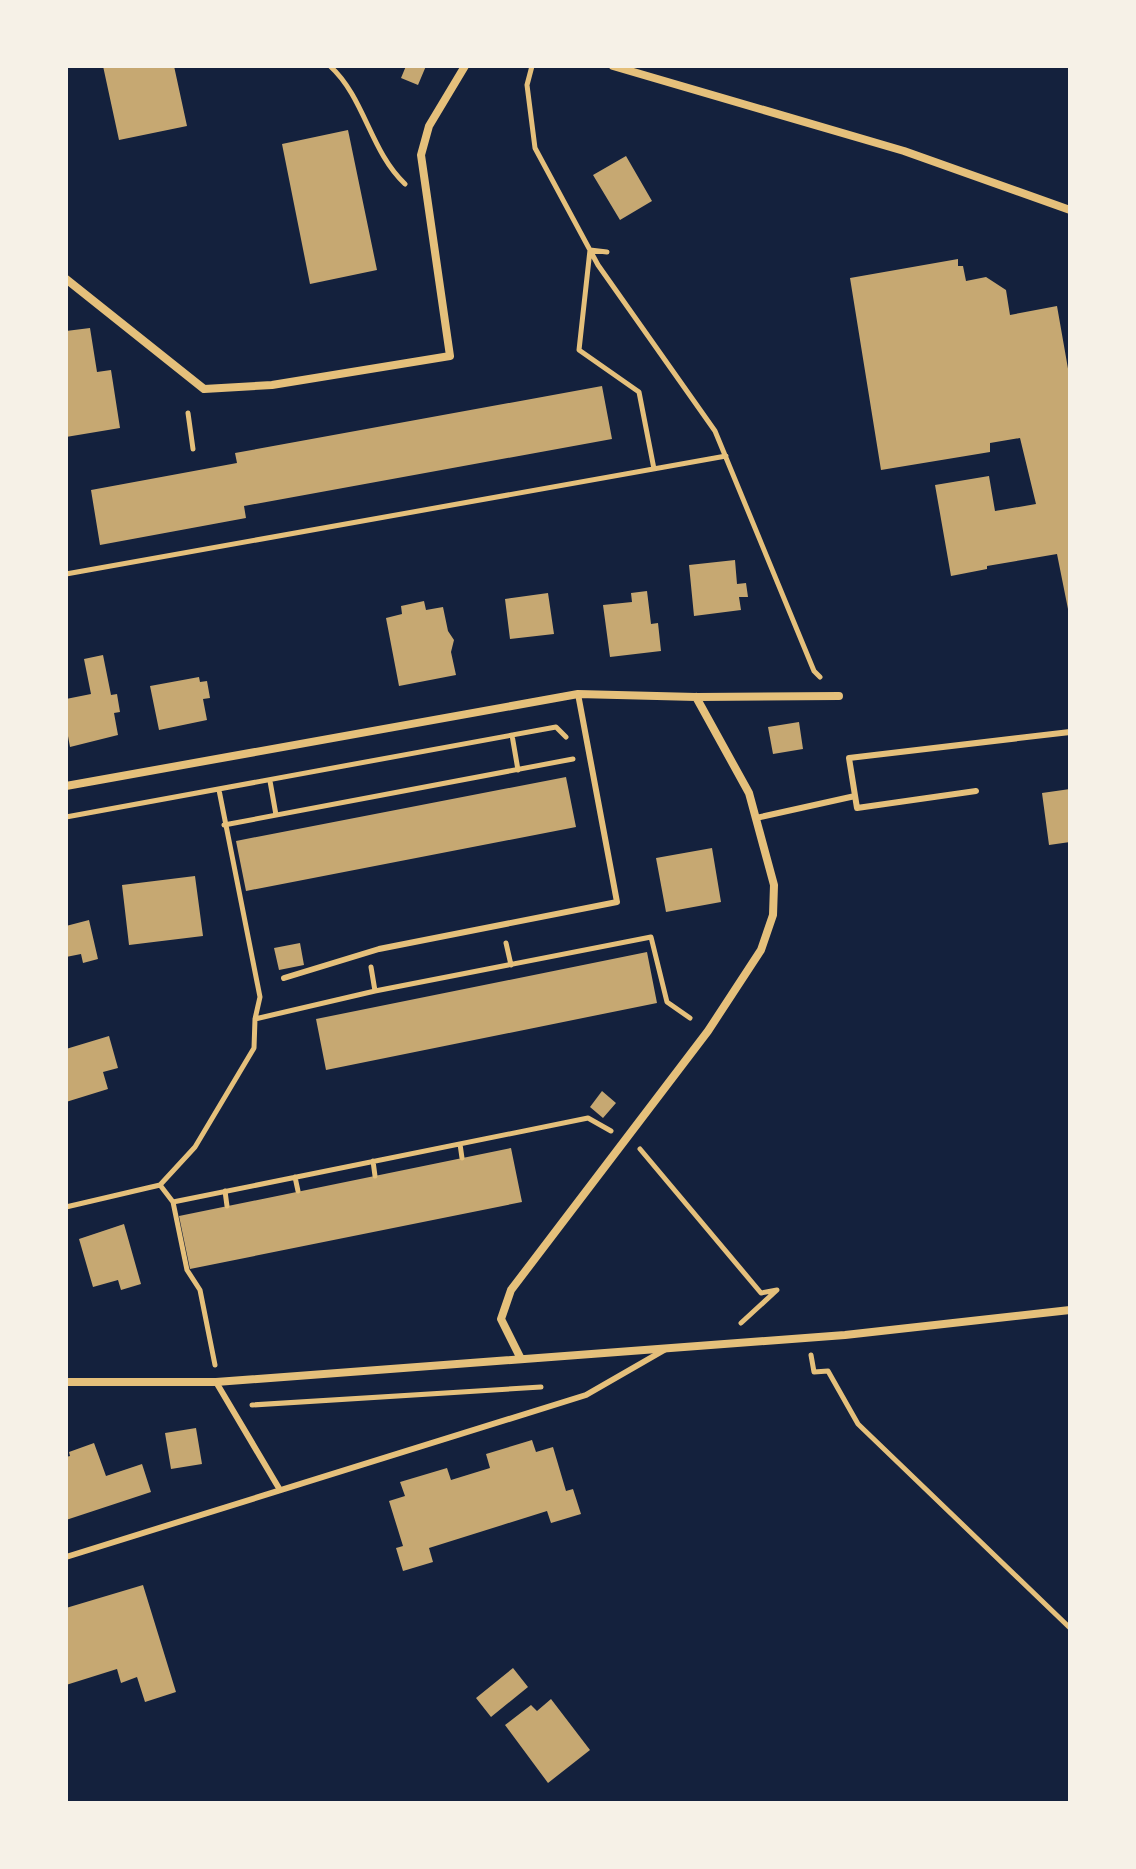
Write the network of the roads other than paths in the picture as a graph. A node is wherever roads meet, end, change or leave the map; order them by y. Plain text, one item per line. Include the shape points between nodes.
1 (465, 66) edge
2 (613, 66) edge
3 (1070, 210) edge
4 (66, 279) edge
5 (578, 694) junction
6 (839, 696) road end
7 (696, 697) junction
8 (1070, 732) edge
9 (66, 786) edge
10 (976, 791) dead end
11 (855, 796) junction
12 (756, 818) junction
13 (284, 978) dead end
14 (1070, 1310) edge
15 (668, 1348) junction
16 (521, 1359) junction
17 (66, 1382) edge
18 (216, 1382) junction
19 (280, 1490) junction
20 (66, 1557) edge

1 - 4 street via 429,126 421,155 450,356 272,385 204,389
2 - 3 street via 904,151
5 - 7 street
5 - 9 street
5 - 13 lane via 617,902 379,949
6 - 7 street
7 - 12 street via 749,793
8 - 11 lane via 849,758
10 - 11 lane via 857,808
11 - 12 lane
12 - 16 street via 774,885 773,915 761,950 708,1031 511,1290 501,1319
14 - 15 street
15 - 16 street
15 - 19 lane via 586,1395
16 - 18 street
17 - 18 street
18 - 19 lane
19 - 20 lane

